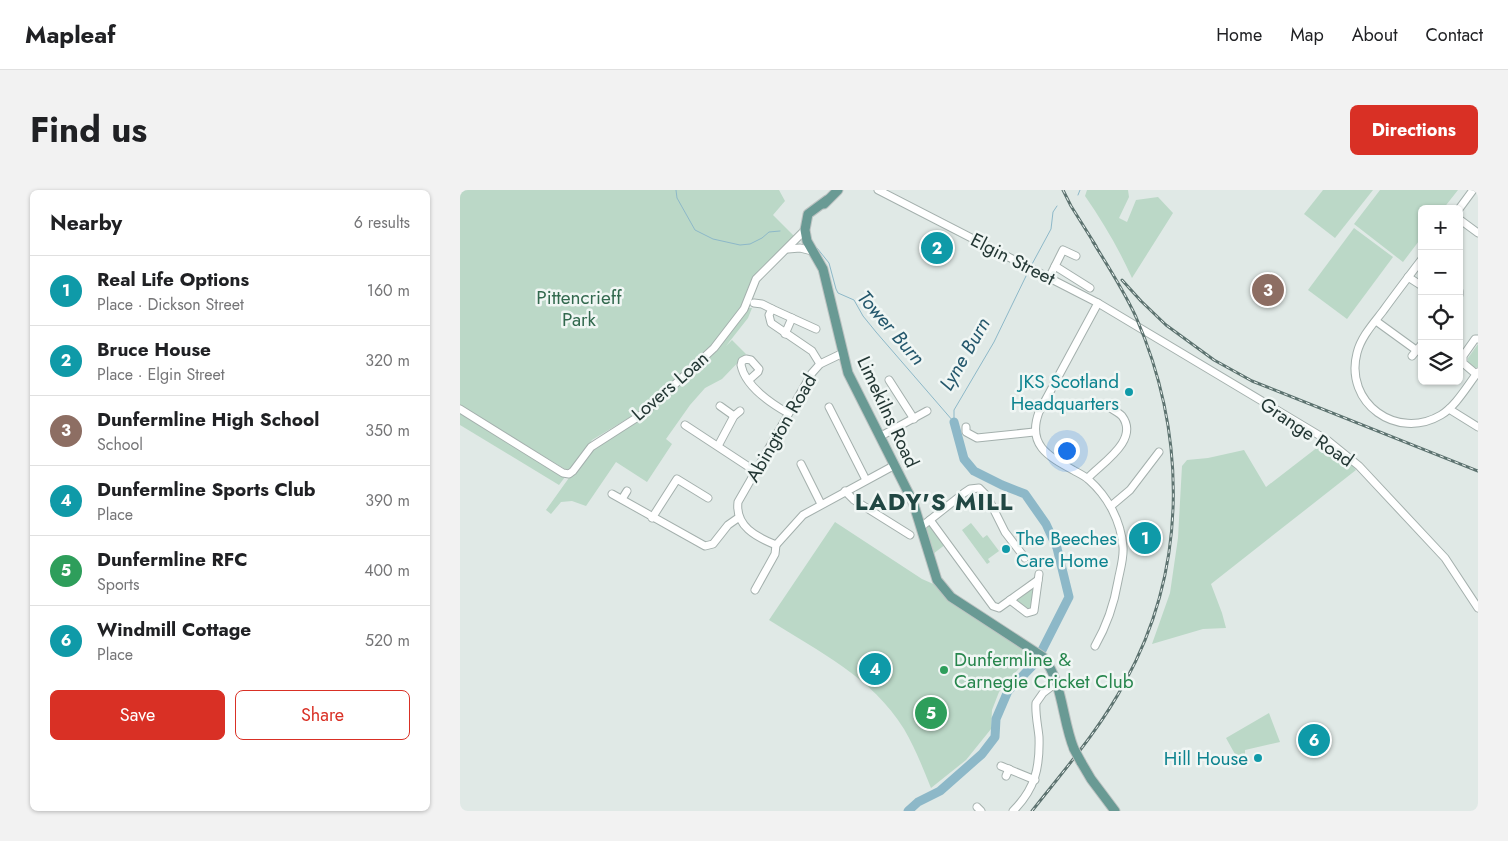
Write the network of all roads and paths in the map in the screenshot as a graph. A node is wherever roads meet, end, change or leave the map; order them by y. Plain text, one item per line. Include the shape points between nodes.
1 (838, 190) edge
2 (878, 190) edge
3 (1473, 190) edge
4 (1462, 205) edge
5 (1463, 222) edge
6 (805, 233) junction
7 (1478, 233) edge
8 (788, 249) junction
9 (812, 251) junction
10 (1076, 256) dead end
11 (1418, 264) edge
12 (1055, 266) junction
13 (1408, 277) junction
14 (1048, 278) junction
15 (1418, 283) edge
16 (1090, 288) dead end
17 (754, 303) dead end
18 (1098, 303) junction
19 (772, 309) junction
20 (792, 318) junction
21 (1376, 320) junction
22 (816, 329) dead end
23 (1147, 332) joint
24 (785, 334) junction
25 (1478, 338) edge
26 (1416, 350) edge
27 (843, 353) junction
28 (820, 364) junction
29 (1477, 373) edge
30 (749, 380) dead end
31 (889, 380) dead end
32 (720, 406) dead end
33 (1105, 406) dead end
34 (829, 407) dead end
35 (460, 409) edge
36 (1449, 409) junction
37 (928, 411) dead end
38 (788, 413) junction
39 (914, 419) junction
40 (685, 425) dead end
41 (706, 427) dead end
42 (966, 427) dead end
43 (1478, 427) edge
44 (1034, 432) junction
45 (700, 434) junction
46 (881, 436) junction
47 (718, 446) junction
48 (1158, 452) dead end
49 (802, 464) dead end
50 (895, 465) junction
51 (755, 471) junction
52 (1088, 478) junction
53 (866, 480) junction
54 (627, 491) dead end
55 (846, 491) junction
56 (612, 494) dead end
57 (708, 498) dead end
58 (622, 500) junction
59 (820, 504) junction
60 (1111, 506) junction
61 (652, 518) junction
62 (738, 518) junction
63 (930, 520) junction
64 (921, 527) junction
65 (910, 534) dead end
66 (776, 546) junction
67 (1025, 558) dead end
68 (749, 581) dead end
69 (1010, 600) junction
70 (1478, 608) edge
71 (1096, 646) dead end
72 (1056, 683) junction
73 (1001, 766) dead end
74 (1009, 769) junction
75 (1006, 776) dead end
76 (1035, 780) junction
77 (1013, 811) edge
78 (1115, 811) edge

1 - 6 main road via 808,214
2 - 14 street, Elgin Street
3 - 4 street
5 - 7 street
6 - 8 street
6 - 9 main road, Limekilns Road
8 - 9 street
8 - 35 street, Lovers Loan via 756,279 745,306 714,348 644,413 591,446 569,474
9 - 27 main road, Limekilns Road via 823,269
10 - 12 street via 1063,250
11 - 13 street
12 - 14 street
12 - 16 street
13 - 15 street
13 - 21 street
14 - 18 street, Elgin Street
17 - 19 street
18 - 23 street, Elgin Street
18 - 44 street via 1039,412
19 - 20 street
19 - 24 street via 769,315 771,323
20 - 22 street
20 - 24 street
21 - 26 street
21 - 36 street via 1356,355 1358,386 1371,407 1387,419 1407,423 1429,420
23 - 70 street, Grange Road via 1344,453 1445,558
24 - 28 street via 812,351
25 - 29 street via 1463,356 1462,363
27 - 28 street, Abington Road
27 - 46 main road, Limekilns Road via 848,373
28 - 38 street, Abington Road
29 - 36 street
30 - 38 street via 770,403
31 - 39 street
32 - 47 street via 737,413
33 - 52 street via 1121,415 1127,427 1125,440
34 - 53 street
36 - 43 street
37 - 39 street
38 - 51 street, Abington Road
39 - 46 street
40 - 45 street
41 - 45 street
42 - 44 street via 966,432 977,438
44 - 52 street via 1048,456
45 - 47 street
46 - 50 main road, Limekilns Road
47 - 51 street
48 - 60 street via 1130,490
49 - 59 street
50 - 53 street
50 - 64 main road, Limekilns Road
51 - 62 street, Abington Road via 738,502
52 - 60 street
53 - 55 street
54 - 58 street
55 - 59 street
55 - 65 street via 854,500
56 - 58 street
57 - 61 street via 678,479
58 - 61 street
59 - 66 street via 803,515
60 - 71 street via 1120,529 1122,558 1114,604
61 - 62 street via 705,546 713,544
62 - 66 street via 742,525
63 - 64 street
63 - 67 street via 970,489 979,488
63 - 69 street via 992,606 999,608
64 - 72 main road, Limekilns Road via 937,580 951,597 1040,655 1049,664
66 - 68 street via 775,554 756,588
69 - 69 street via 1038,577 1034,611 1027,613
72 - 76 street via 1036,702 1039,737
72 - 78 main road, Limekilns Road, bridge via 1074,749
73 - 74 street
74 - 75 street
74 - 76 street
76 - 77 street

